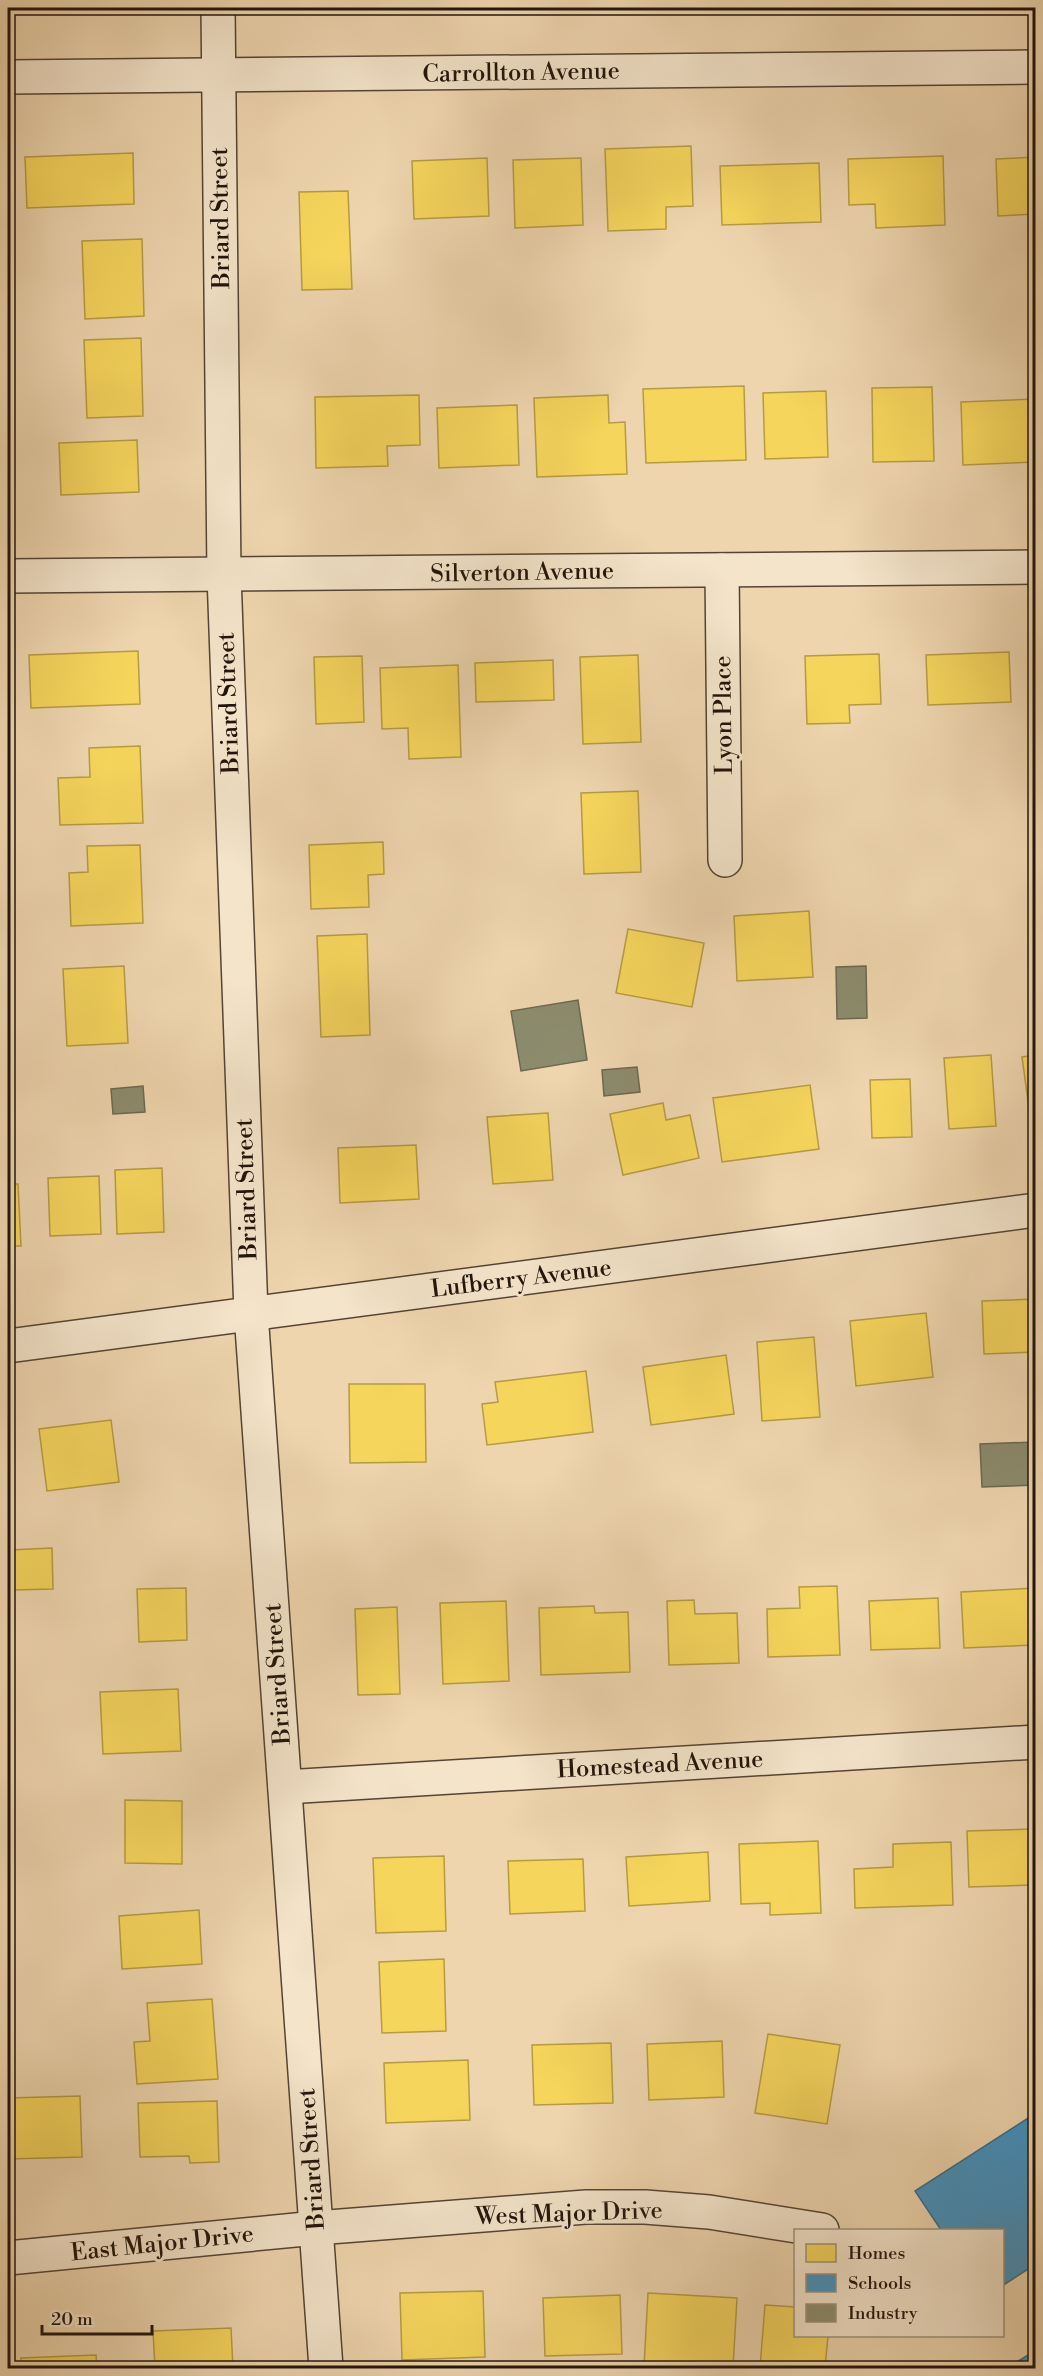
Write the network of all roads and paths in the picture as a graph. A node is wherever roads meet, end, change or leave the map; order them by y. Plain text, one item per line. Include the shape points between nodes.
1 (218, 8) edge
2 (1035, 67) edge
3 (219, 75) junction
4 (8, 77) edge
5 (1035, 567) edge
6 (722, 570) junction
7 (224, 575) junction
8 (8, 576) edge
9 (725, 860) dead end
10 (1035, 1210) edge
11 (251, 1313) junction
12 (8, 1346) edge
13 (1035, 1742) edge
14 (285, 1787) junction
15 (316, 2228) junction
16 (816, 2229) edge
17 (8, 2258) edge
18 (326, 2368) edge

1 - 3 street, Briard Street
2 - 3 street, Carrollton Avenue
3 - 4 street, Carrollton Avenue
3 - 7 street, Briard Street
5 - 6 street, Silverton Avenue
6 - 7 street, Silverton Avenue
6 - 9 street, Lyon Place
7 - 8 street, Silverton Avenue
7 - 11 street, Briard Street
10 - 11 street, Lufberry Avenue
11 - 12 street, Lufberry Avenue
11 - 14 street, Briard Street
13 - 14 street, Homestead Avenue
14 - 15 street, Briard Street
15 - 16 street, West Major Drive via 585,2207 645,2207 709,2212
15 - 17 street, East Major Drive
15 - 18 street, Briard Street

